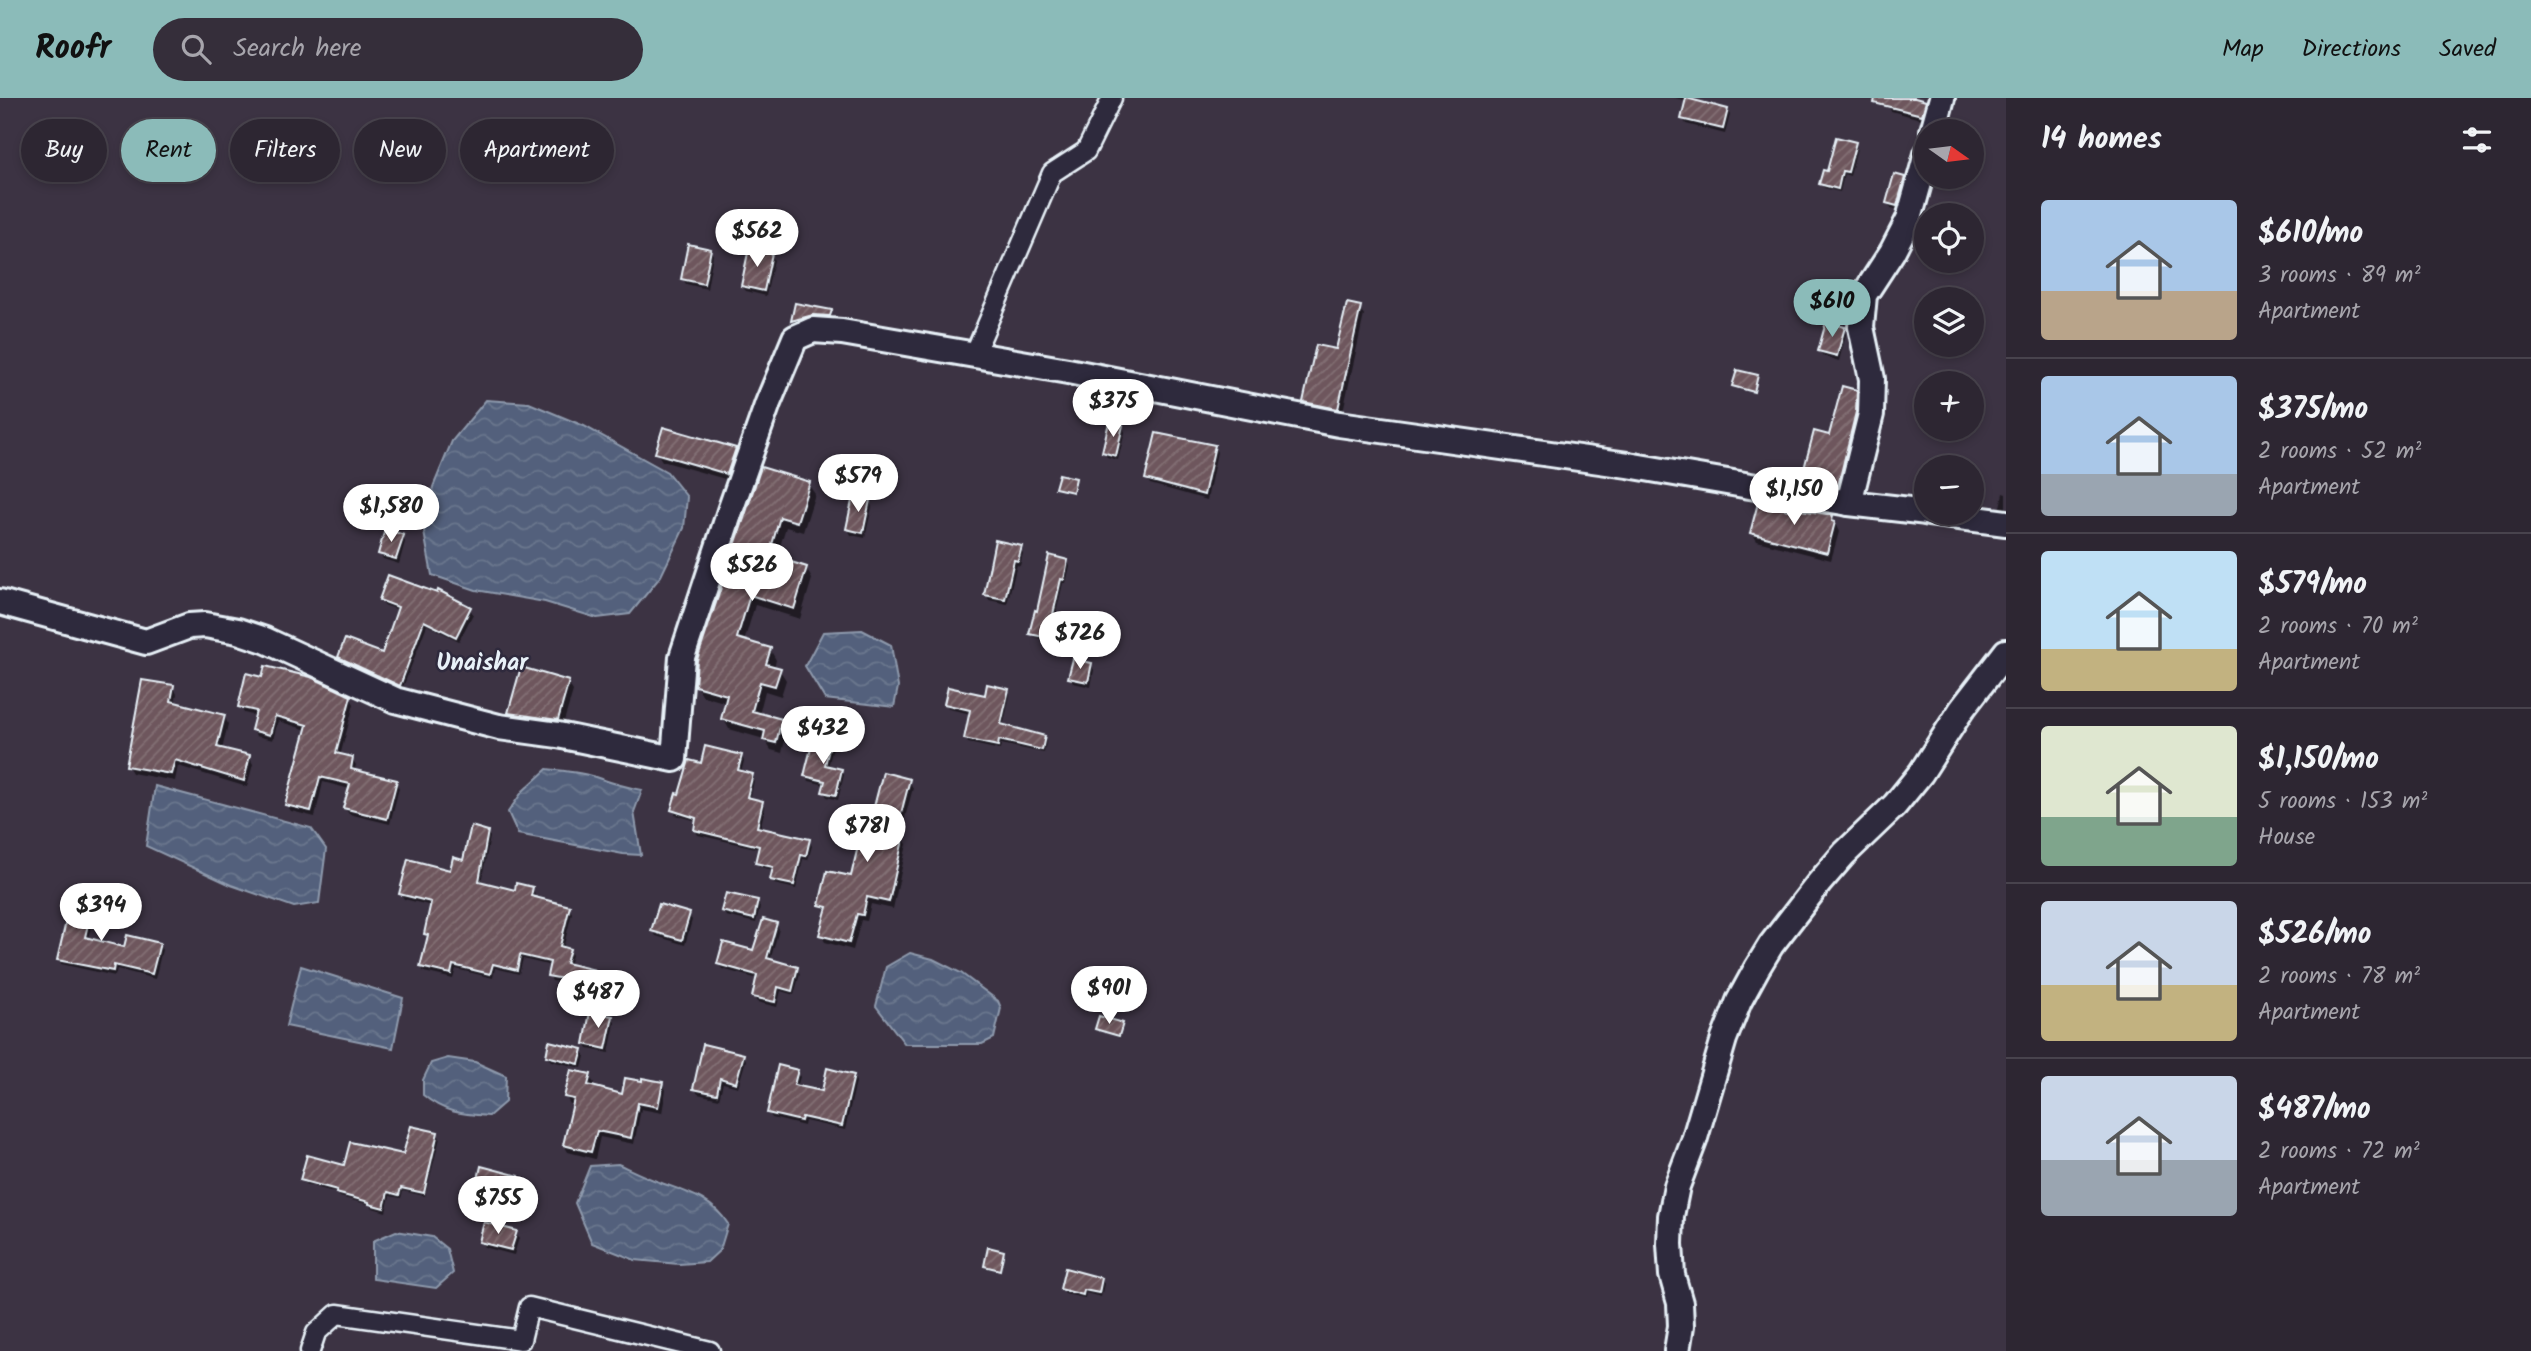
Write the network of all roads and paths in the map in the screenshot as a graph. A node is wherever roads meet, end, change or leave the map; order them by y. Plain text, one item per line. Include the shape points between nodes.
1 (1112, 98) edge
2 (1942, 98) edge
3 (1936, 119) edge
4 (1917, 189) edge
5 (974, 355) junction
6 (1849, 503) junction
7 (1914, 511) edge
8 (1984, 520) edge
9 (2006, 523) edge
10 (0, 602) edge
11 (2006, 652) edge
12 (310, 1351) edge
13 (709, 1351) edge
14 (1677, 1351) edge

1 - 5 street via 1086,151 1052,173
2 - 3 street
4 - 6 street via 1909,219 1864,295 1861,327 1872,379 1871,414
5 - 6 street via 1339,424 1628,465
5 - 10 street via 842,332 813,330 794,338 682,657 674,759 558,734 499,727 395,700 238,631 189,626 146,642
6 - 7 street
8 - 9 street
11 - 14 street via 1921,773 1844,854 1771,945 1739,1001 1671,1216 1672,1275 1680,1303
12 - 13 street via 316,1333 337,1314 521,1340 529,1307

